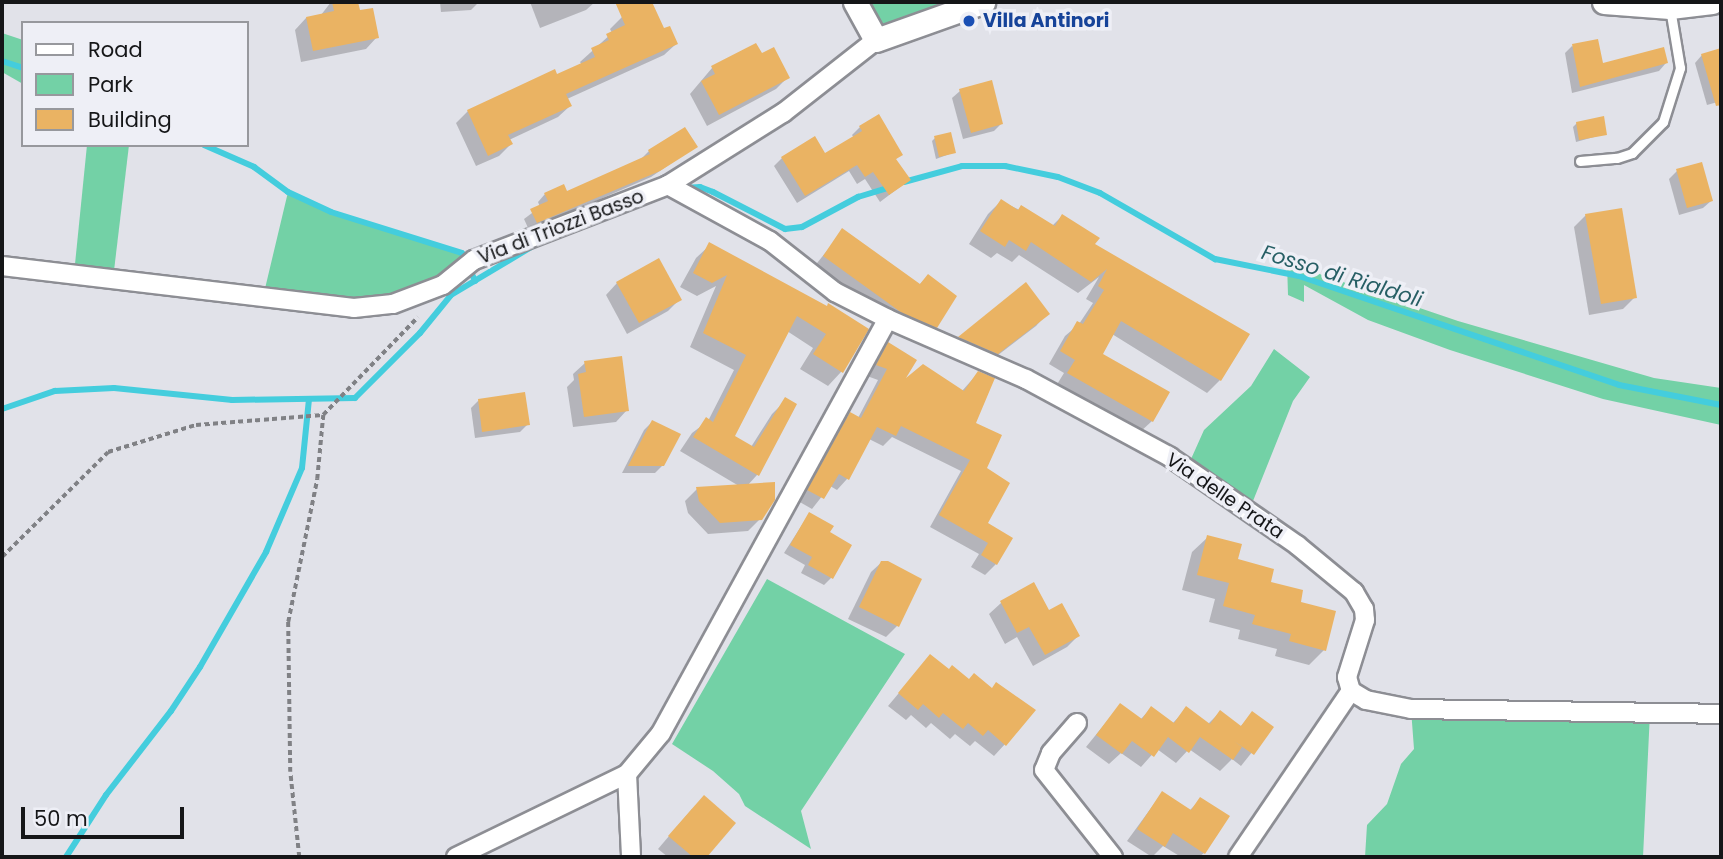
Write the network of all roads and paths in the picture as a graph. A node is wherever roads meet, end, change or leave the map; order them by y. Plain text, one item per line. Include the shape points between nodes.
1 (855, 2) edge
2 (983, 2) edge
3 (1604, 2) edge
4 (1712, 2) edge
5 (1670, 7) junction
6 (876, 40) junction
7 (1580, 161) dead end
8 (668, 185) junction
9 (2, 266) edge
10 (418, 317) dead end
11 (888, 319) junction
12 (323, 415) junction
13 (2, 557) edge
14 (1351, 691) junction
15 (1721, 714) edge
16 (1077, 723) dead end
17 (627, 774) junction
18 (299, 857) edge
19 (456, 857) edge
20 (631, 857) edge
21 (1113, 857) edge
22 (1238, 857) edge

1 - 6 street
2 - 6 street
3 - 5 street
4 - 5 street
5 - 7 lane via 1680,68 1663,122 1632,153
6 - 8 street, Via di Triozzi Basso via 783,113
8 - 9 street, Via di Triozzi Basso via 474,260 443,285 393,304 354,308
8 - 11 street, Via delle Prata via 770,241 835,292
10 - 12 path
11 - 14 street, Via delle Prata via 1026,379 1170,457 1297,545 1354,592 1364,609 1365,620 1347,677
11 - 17 street via 661,733
12 - 13 path via 196,425 108,452
12 - 18 path via 317,479 288,622 290,772
14 - 15 street via 1366,700 1411,709
14 - 22 street
16 - 21 street via 1051,753 1044,770
17 - 19 street
17 - 20 street

